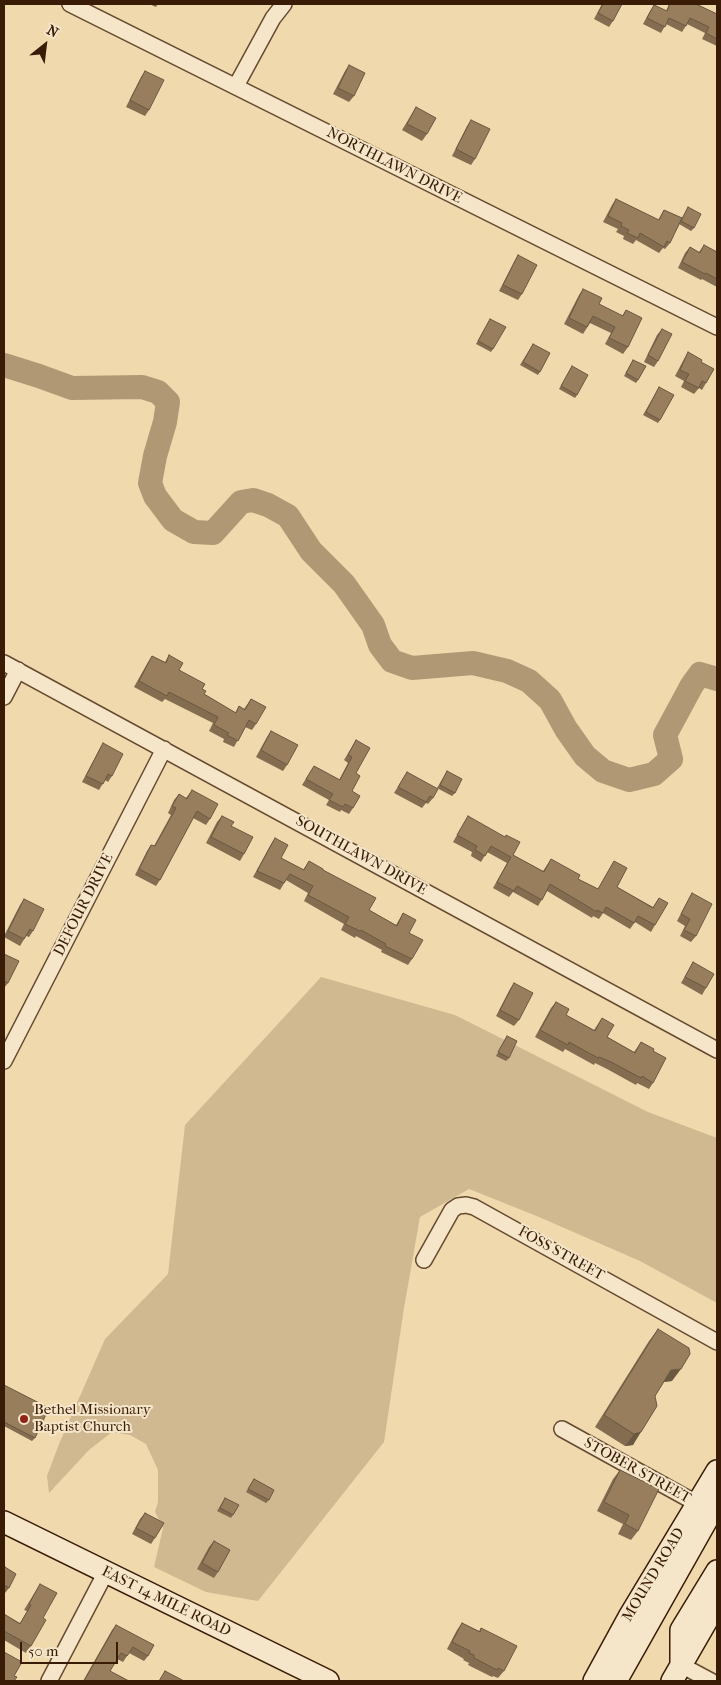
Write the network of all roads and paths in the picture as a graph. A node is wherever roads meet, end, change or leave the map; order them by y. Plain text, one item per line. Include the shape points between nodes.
1 (70, 4) edge
2 (284, 4) edge
3 (236, 86) junction
4 (717, 327) edge
5 (4, 663) edge
6 (18, 670) junction
7 (4, 697) edge
8 (164, 749) junction
9 (717, 1050) edge
10 (4, 1061) edge
11 (424, 1260) dead end
12 (717, 1342) edge
13 (562, 1429) dead end
14 (717, 1471) edge
15 (709, 1506) edge
16 (4, 1522) edge
17 (717, 1571) edge
18 (106, 1572) junction
19 (717, 1603) edge
20 (676, 1673) edge
21 (49, 1681) edge
22 (328, 1681) edge
23 (594, 1681) edge
24 (616, 1681) edge
25 (711, 1681) edge

1 - 3 street, NORTHLAWN DRIVE
2 - 3 street
3 - 4 street, NORTHLAWN DRIVE
5 - 6 street, SOUTHLAWN DRIVE
6 - 7 street
6 - 8 street, SOUTHLAWN DRIVE
8 - 9 street, SOUTHLAWN DRIVE
8 - 10 street, DEFOUR DRIVE
11 - 12 street, FOSS STREET via 452,1210 458,1206 474,1207
13 - 15 street, STOBER STREET
14 - 15 main road, MOUND ROAD
15 - 23 main road, MOUND ROAD via 629,1617
15 - 24 main road
16 - 18 main road, EAST 14 MILE ROAD
17 - 20 main road via 681,1630
18 - 21 street
18 - 22 main road, EAST 14 MILE ROAD
19 - 20 main road
20 - 25 street

